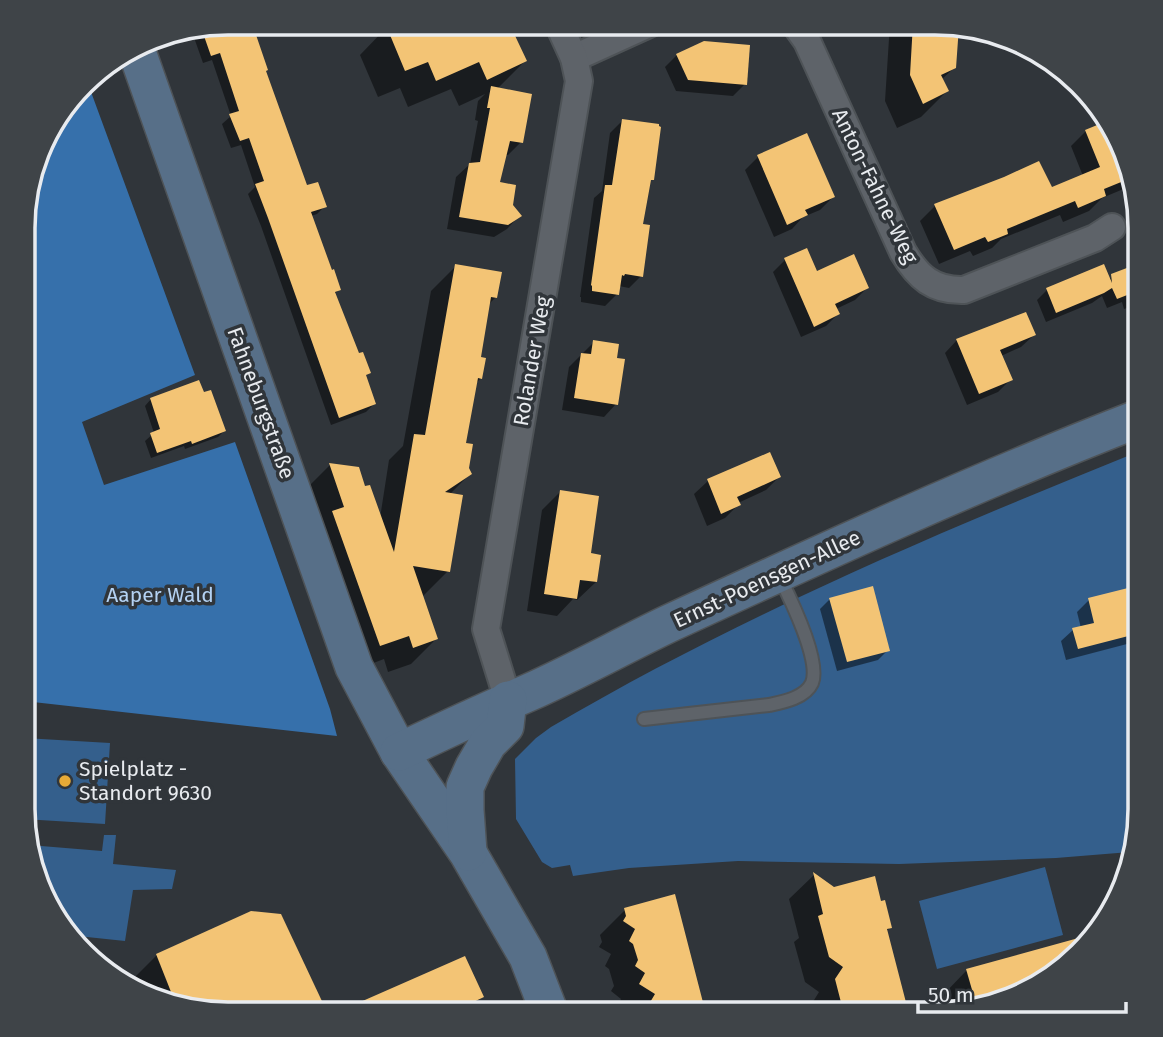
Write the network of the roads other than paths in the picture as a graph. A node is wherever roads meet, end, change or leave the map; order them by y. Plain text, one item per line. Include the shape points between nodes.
1 (563, 35) edge
2 (625, 35) edge
3 (803, 35) edge
4 (139, 57) edge
5 (574, 58) junction
6 (1112, 227) dead end
7 (1128, 423) edge
8 (778, 573) junction
9 (508, 700) junction
10 (644, 719) dead end
11 (400, 752) junction
12 (468, 853) junction
13 (545, 1002) edge

1 - 5 street, Rolander Weg
2 - 5 street
3 - 6 street, Anton-Fahne-Weg via 903,253 927,281 964,290
4 - 11 street, Fahneburgstraße via 341,633
5 - 9 street, Rolander Weg via 579,81 576,107 486,629
7 - 8 street, Ernst-Poensgen-Allee
8 - 9 street, Ernst-Poensgen-Allee
8 - 10 lane via 811,655 812,683 803,693 769,705
9 - 11 street, Ernst-Poensgen-Allee
9 - 12 street via 505,726 488,743 465,787
11 - 12 street, Fahneburgstraße
12 - 13 street, Fahneburgstraße via 528,957

